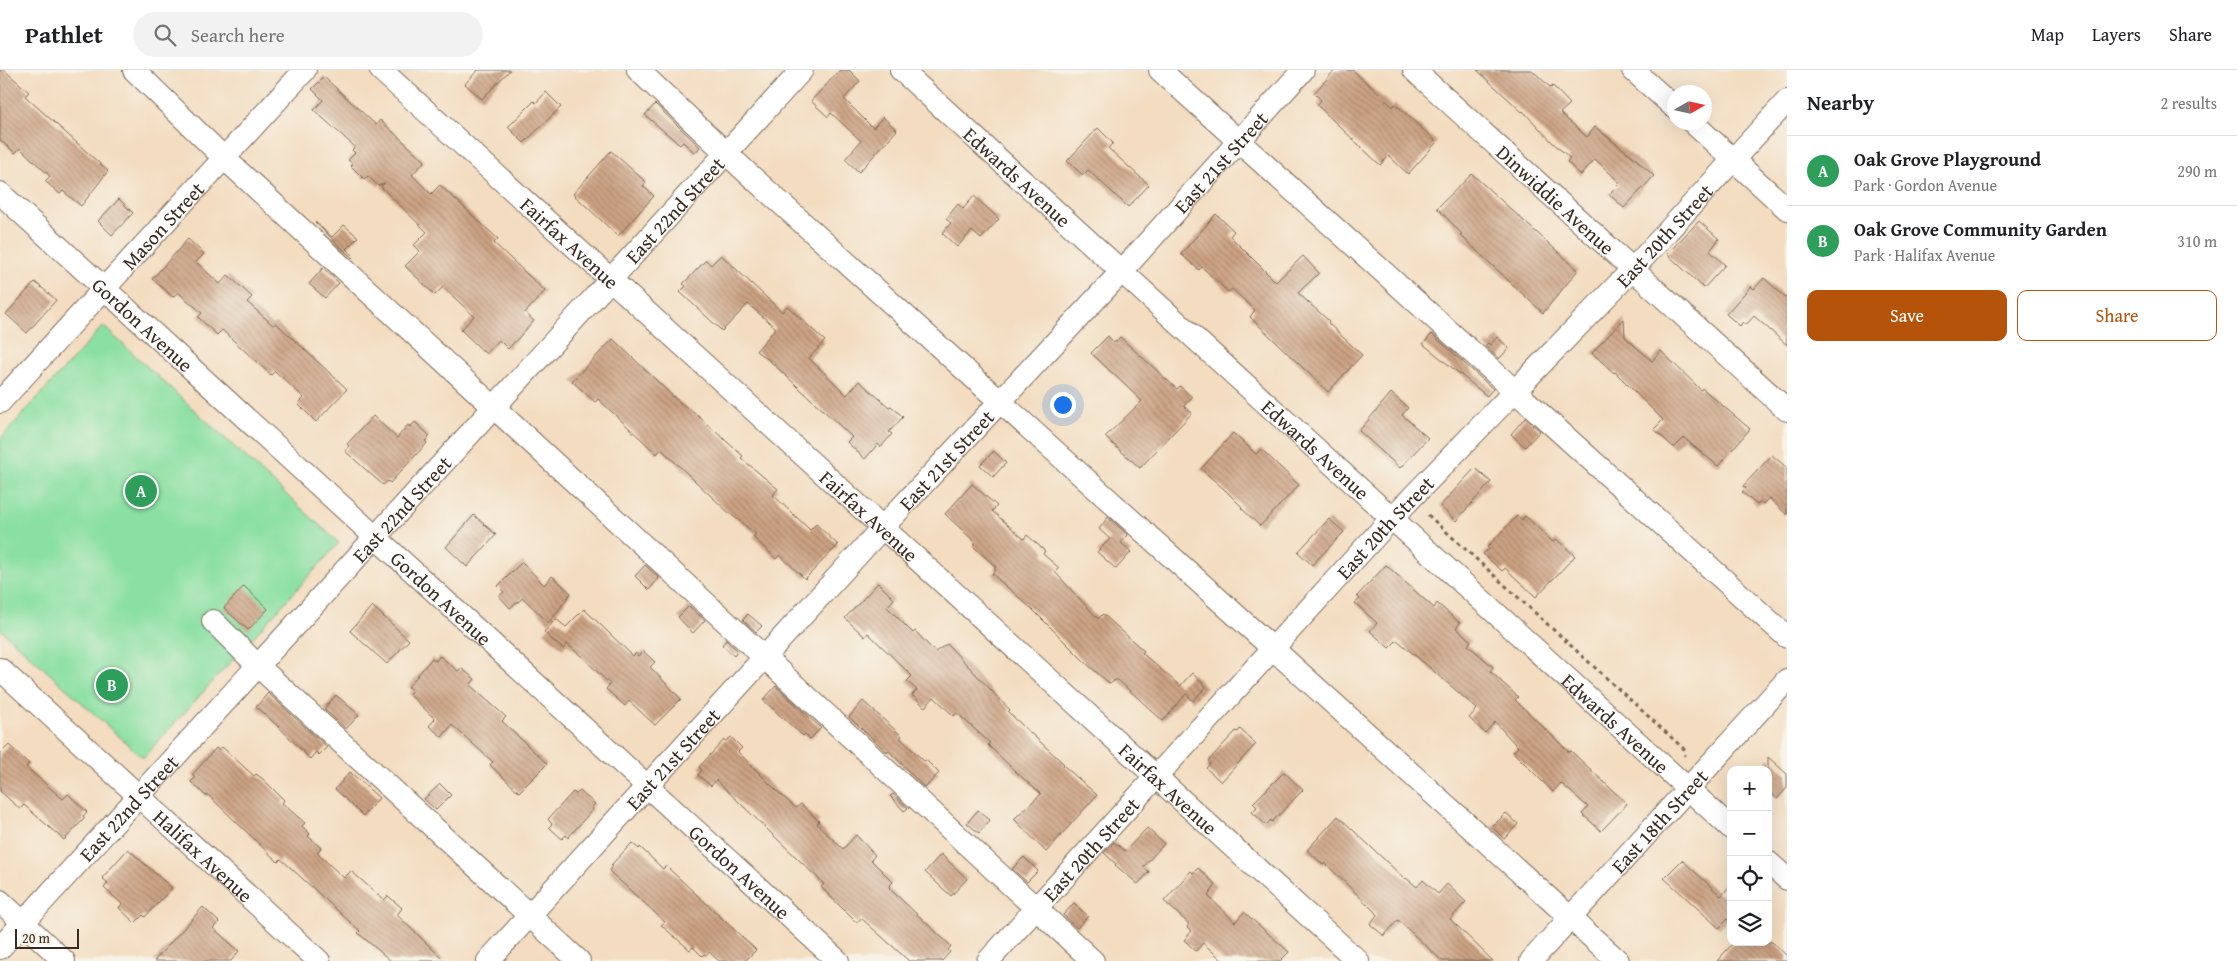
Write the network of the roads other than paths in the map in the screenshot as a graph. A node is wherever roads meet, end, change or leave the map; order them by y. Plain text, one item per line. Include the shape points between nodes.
1 (134, 70) edge
2 (305, 70) edge
3 (381, 70) edge
4 (638, 70) edge
5 (802, 70) edge
6 (902, 70) edge
7 (1160, 70) edge
8 (1303, 70) edge
9 (1414, 70) edge
10 (1633, 70) edge
11 (1787, 100) edge
12 (1667, 101) edge
13 (1701, 130) edge
14 (1238, 142) junction
15 (727, 153) junction
16 (224, 158) junction
17 (1733, 159) junction
18 (0, 193) edge
19 (1787, 209) edge
20 (1632, 269) junction
21 (1122, 271) junction
22 (611, 280) junction
23 (105, 289) junction
24 (1514, 392) junction
25 (1001, 401) junction
26 (0, 402) edge
27 (494, 408) junction
28 (1787, 410) edge
29 (1391, 519) junction
30 (882, 528) junction
31 (375, 538) junction
32 (213, 621) dead end
33 (1787, 636) edge
34 (1272, 649) junction
35 (766, 657) junction
36 (258, 666) junction
37 (0, 669) edge
38 (1787, 680) edge
39 (1155, 776) junction
40 (648, 787) junction
41 (1688, 788) junction
42 (139, 797) junction
43 (1727, 824) edge
44 (1772, 866) edge
45 (1787, 879) edge
46 (0, 902) edge
47 (1035, 909) junction
48 (530, 916) junction
49 (1571, 917) junction
50 (24, 922) junction
51 (0, 948) edge
52 (64, 961) edge
53 (320, 961) edge
54 (488, 961) edge
55 (579, 961) edge
56 (838, 961) edge
57 (988, 961) edge
58 (1093, 961) edge
59 (1358, 961) edge
60 (1531, 961) edge
61 (1618, 961) edge

1 - 16 street
2 - 16 street, Mason Street
3 - 22 street, Fairfax Avenue
4 - 15 street
5 - 15 street, East 22nd Street
6 - 21 street, Edwards Avenue
7 - 14 street
8 - 14 street, East 21st Street
9 - 20 street, Dinwiddie Avenue
10 - 12 street
11 - 17 street, East 20th Street
13 - 17 street
14 - 21 street, East 21st Street
14 - 24 street
15 - 22 street, East 22nd Street
15 - 25 street
16 - 23 street, Mason Street
16 - 27 street
17 - 19 street
17 - 20 street, East 20th Street
18 - 23 street, Gordon Avenue
20 - 24 street, East 20th Street
20 - 28 street, Dinwiddie Avenue
21 - 25 street, East 21st Street
21 - 29 street, Edwards Avenue
22 - 27 street, East 22nd Street
22 - 30 street, Fairfax Avenue
23 - 26 street, Mason Street
23 - 31 street, Gordon Avenue
24 - 29 street, East 20th Street
24 - 33 street
25 - 30 street, East 21st Street
25 - 34 street
27 - 31 street, East 22nd Street
27 - 35 street
29 - 34 street, East 20th Street
29 - 41 street, Edwards Avenue
30 - 35 street, East 21st Street
30 - 39 street, Fairfax Avenue
31 - 36 street, East 22nd Street
31 - 40 street, Gordon Avenue
32 - 36 street
34 - 39 street, East 20th Street
34 - 49 street
35 - 40 street, East 21st Street
35 - 47 street
36 - 42 street, East 22nd Street
36 - 48 street
37 - 42 street, Halifax Avenue
38 - 41 street, East 18th Street
39 - 47 street, East 20th Street
39 - 59 street, Fairfax Avenue
40 - 48 street, East 21st Street
40 - 56 street, Gordon Avenue
41 - 43 street, Edwards Avenue
41 - 49 street, East 18th Street
42 - 50 street, East 22nd Street
42 - 53 street, Halifax Avenue
44 - 45 street
46 - 50 street
47 - 57 street, East 20th Street
47 - 58 street
48 - 54 street, East 21st Street
48 - 55 street
49 - 60 street, East 18th Street
49 - 61 street
50 - 51 street, East 22nd Street
50 - 52 street

